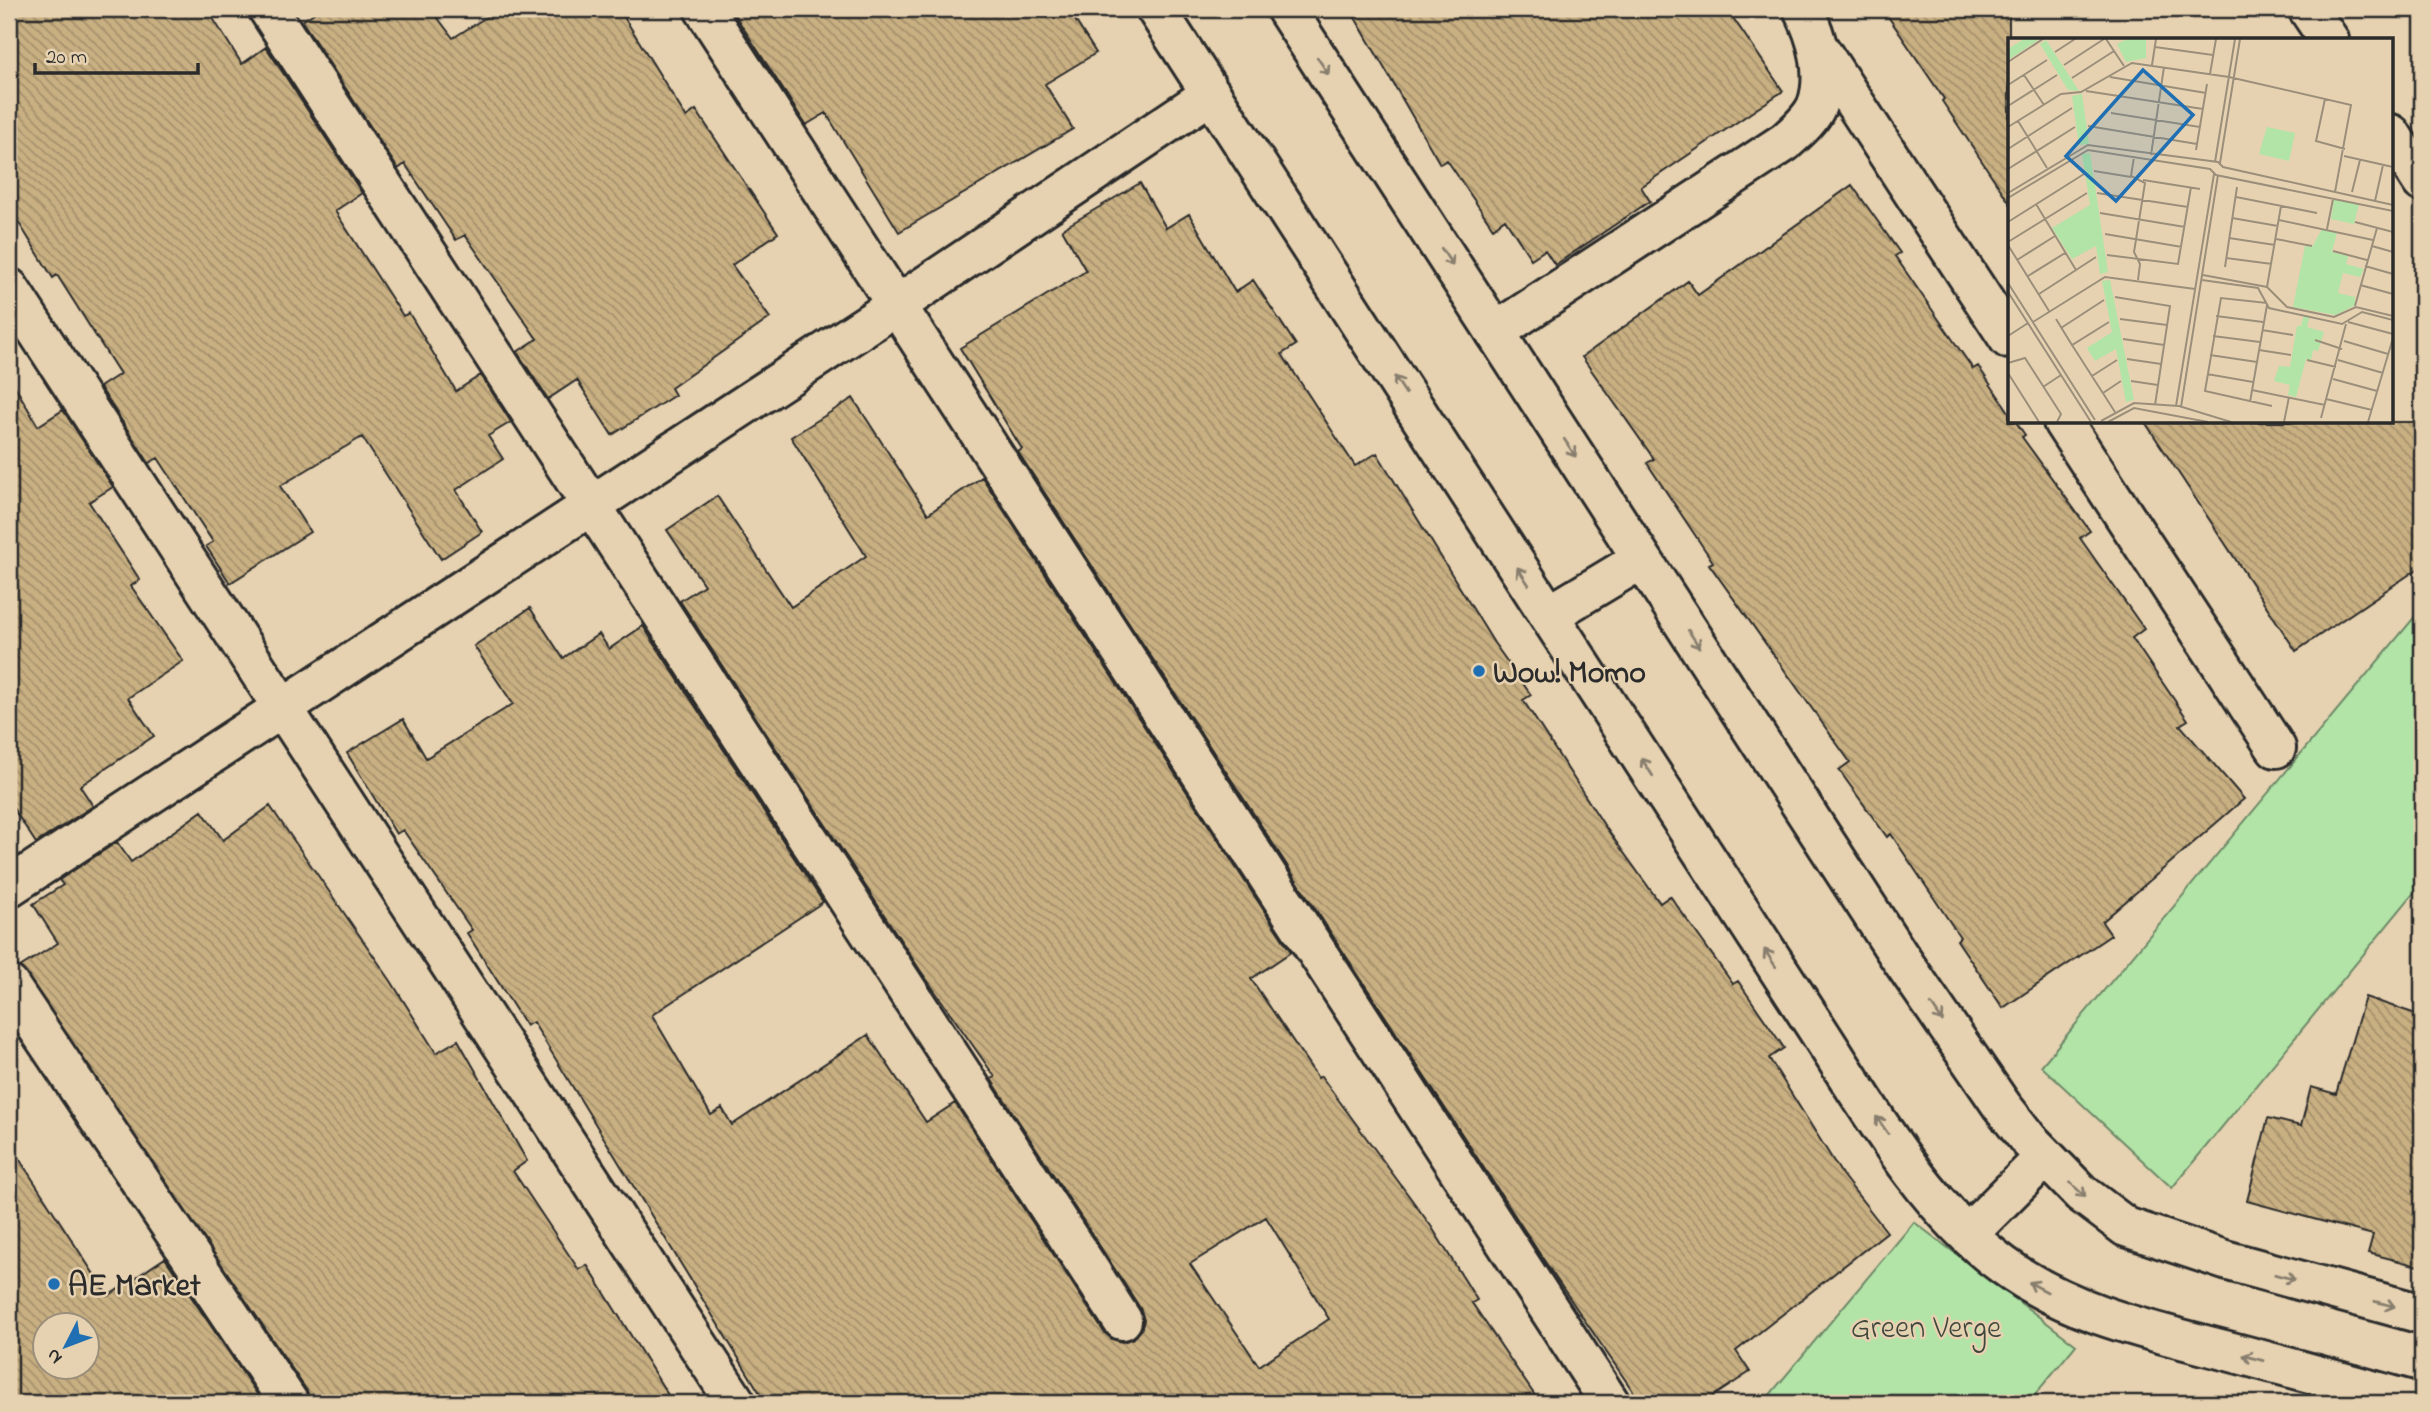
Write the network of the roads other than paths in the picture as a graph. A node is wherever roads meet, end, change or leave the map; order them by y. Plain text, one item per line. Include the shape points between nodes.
1 (268, 9) edge
2 (704, 9) edge
3 (1156, 9) edge
4 (1286, 9) edge
5 (1803, 9) edge
6 (2308, 9) edge
7 (2328, 38) edge
8 (1817, 45) junction
9 (1211, 94) junction
10 (2392, 136) edge
11 (2422, 181) edge
12 (9, 288) edge
13 (897, 305) junction
14 (1495, 332) junction
15 (2008, 337) edge
16 (2064, 424) edge
17 (592, 505) junction
18 (1642, 559) junction
19 (1549, 615) junction
20 (283, 708) junction
21 (2276, 748) dead end
22 (9, 887) edge
23 (9, 985) edge
24 (2045, 1157) junction
25 (1968, 1234) junction
26 (2422, 1314) edge
27 (1122, 1320) dead end
28 (289, 1403) edge
29 (736, 1403) edge
30 (1609, 1403) edge
31 (2418, 1403) edge

1 - 17 street
2 - 13 street
3 - 9 street
4 -> 14 street
5 - 8 street
6 - 7 street
8 - 14 street via 1821,77 1817,105 1785,142
8 - 15 street
9 - 13 street
19 -> 9 street
10 - 11 street
12 - 20 street
13 - 17 street
13 - 30 street
14 -> 18 street
16 - 21 street
17 - 20 street
17 - 27 street
18 - 19 street
18 -> 24 street via 1958,1044 2002,1107
25 -> 19 street via 1915,1172 1860,1094
20 - 22 street
20 - 29 street
23 - 28 street
24 - 25 street
24 -> 26 street via 2081,1193 2126,1227 2225,1260
31 -> 25 street via 2110,1320 2031,1284

